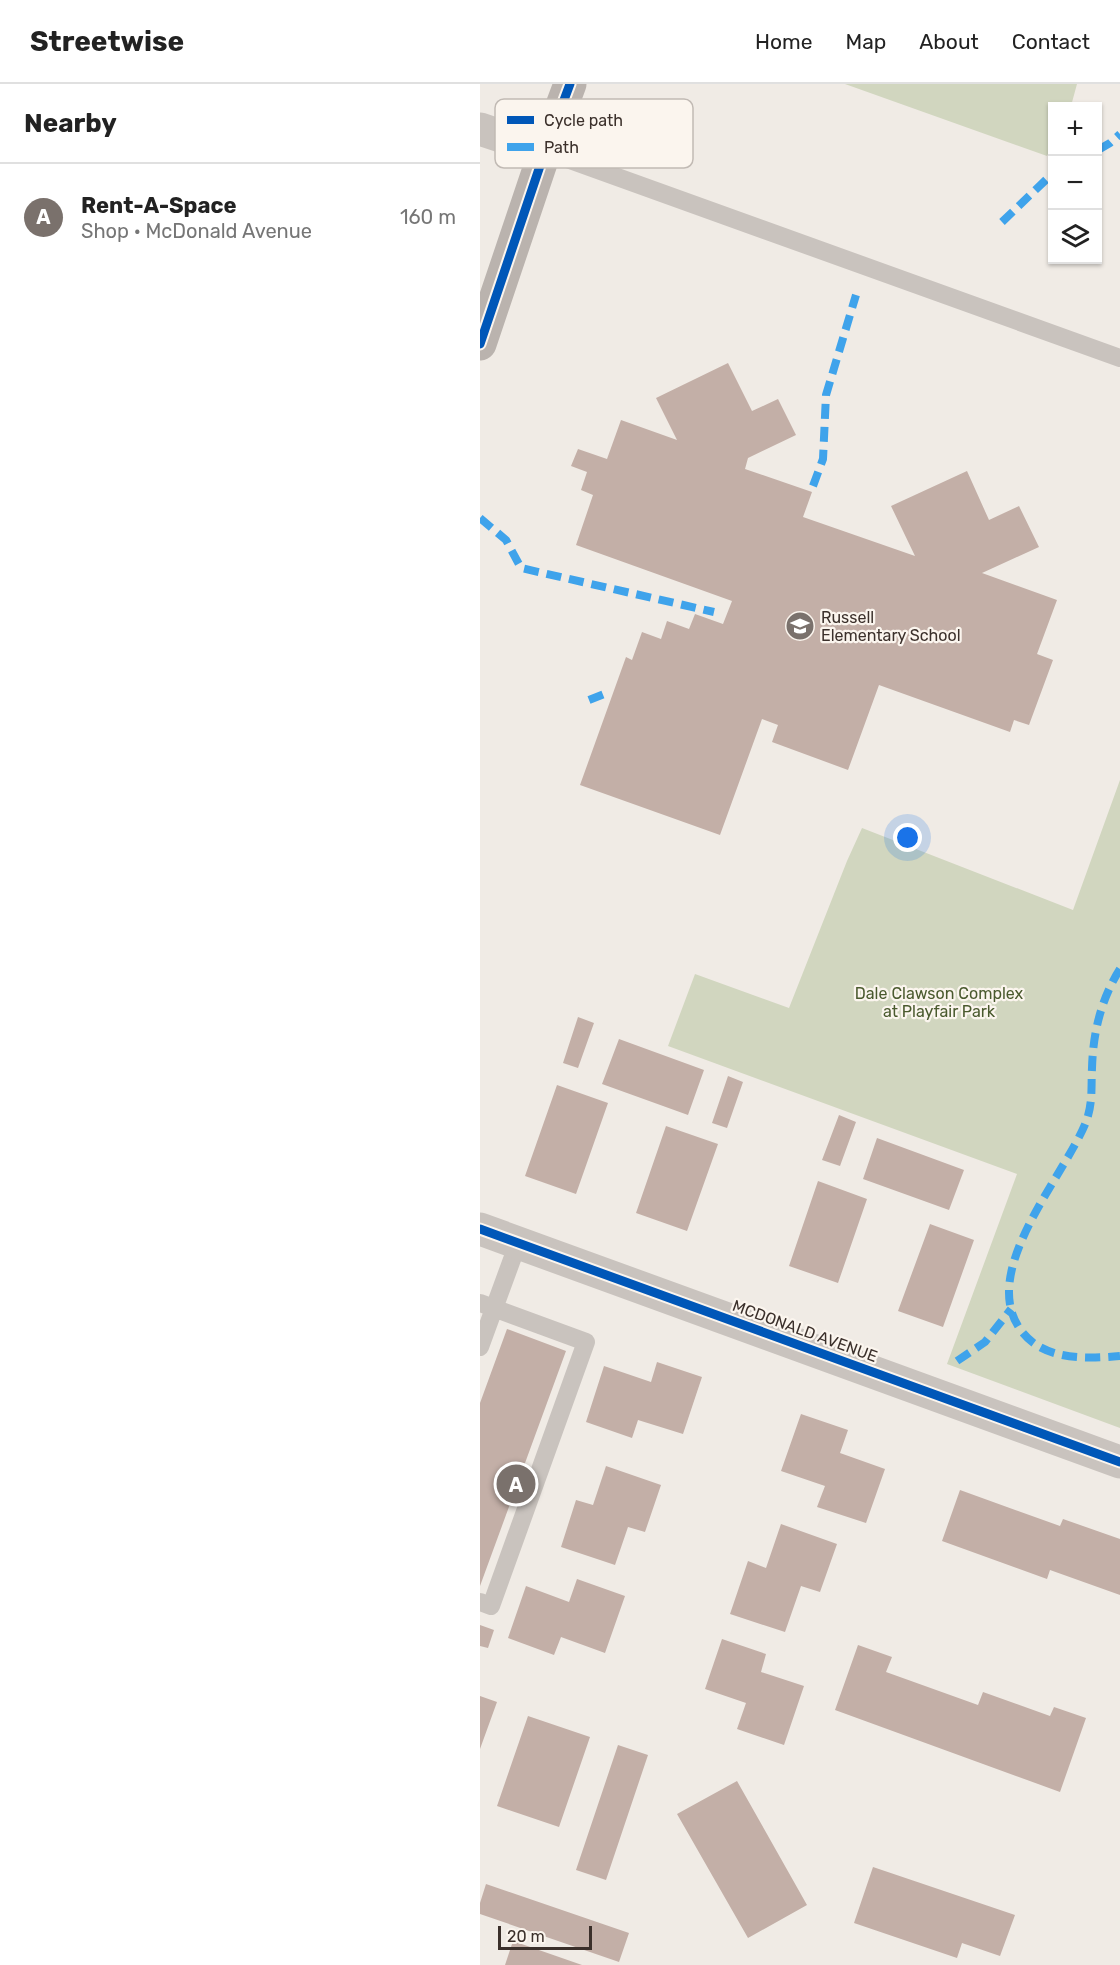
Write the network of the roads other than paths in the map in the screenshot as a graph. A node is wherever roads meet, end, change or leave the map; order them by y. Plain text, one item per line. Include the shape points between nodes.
1 (570, 84) edge
2 (564, 99) edge
3 (480, 129) edge
4 (495, 134) edge
5 (539, 168) edge
6 (592, 168) edge
7 (480, 344) edge
8 (1120, 358) edge
9 (480, 1229) edge
10 (518, 1243) junction
11 (487, 1306) edge
12 (480, 1347) edge
13 (1120, 1462) edge
14 (480, 1602) edge

1 - 2 main road
3 - 4 street
5 - 7 main road
6 - 8 lane
9 - 10 street, MCDONALD AVENUE
10 - 11 lane
10 - 13 street, MCDONALD AVENUE
11 - 12 lane
11 - 14 lane via 586,1342 491,1606

